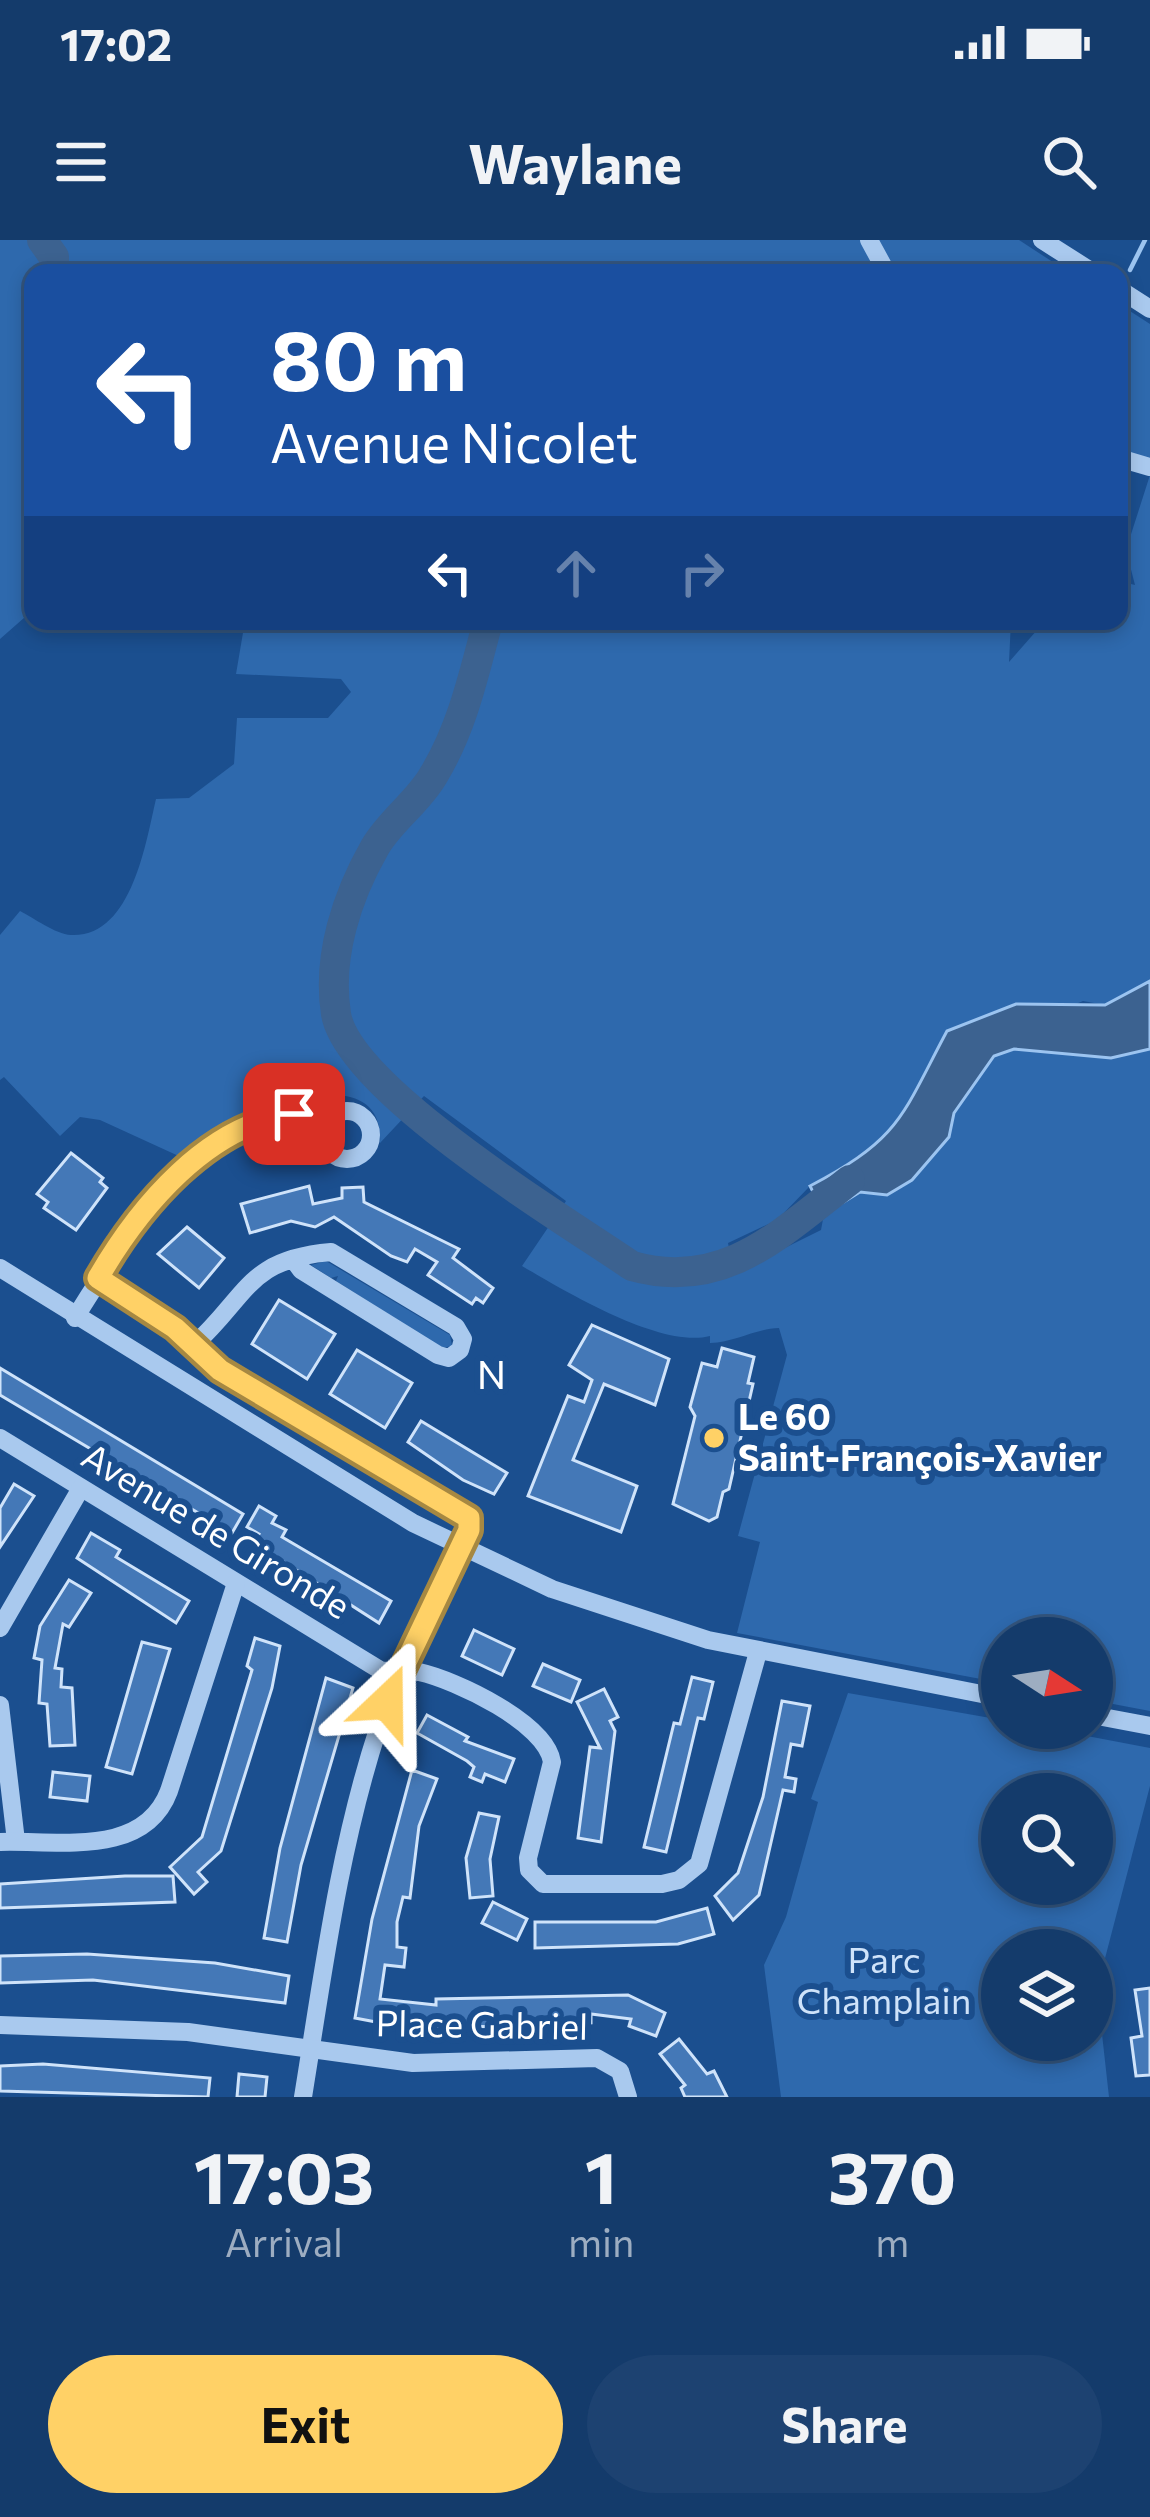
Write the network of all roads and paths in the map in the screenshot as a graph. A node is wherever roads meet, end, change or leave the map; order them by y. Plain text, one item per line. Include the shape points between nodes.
1 (1042, 240) edge
2 (1080, 264) edge
3 (328, 1120) dead end
4 (292, 1259) junction
5 (0, 1268) edge
6 (98, 1278) junction
7 (75, 1318) junction
8 (194, 1346) junction
9 (0, 1438) edge
10 (81, 1488) junction
11 (460, 1548) junction
12 (236, 1583) junction
13 (0, 1628) edge
14 (758, 1652) junction
15 (400, 1672) junction
16 (981, 1694) edge
17 (0, 1705) edge
18 (1113, 1719) edge
19 (1150, 1726) edge
20 (8, 1841) edge
21 (0, 2025) edge
22 (311, 2048) junction
23 (303, 2097) edge
24 (628, 2097) edge

1 - 2 street
3 - 6 street via 278,1116 208,1148
4 - 4 street via 438,1355 462,1348 456,1327 341,1255
4 - 8 street via 260,1271
5 - 7 street
6 - 7 street
6 - 8 street
7 - 11 street
8 - 11 street via 220,1370 459,1508 470,1522
9 - 10 street, Avenue de Gironde
10 - 12 street, Avenue de Gironde
10 - 13 street
11 - 14 street via 599,1608
11 - 15 street
12 - 15 street, Avenue de Gironde via 380,1670
12 - 20 street via 169,1791 152,1820 122,1838
14 - 15 street, Avenue de Gironde via 703,1857 687,1876 662,1884 538,1881 528,1864 551,1772 544,1738 459,1690
14 - 16 street
15 - 22 street via 347,1844
17 - 20 street
18 - 19 street
21 - 22 street via 170,2031
22 - 23 street
22 - 24 street, Place Gabriel via 413,2063 602,2058 620,2071

